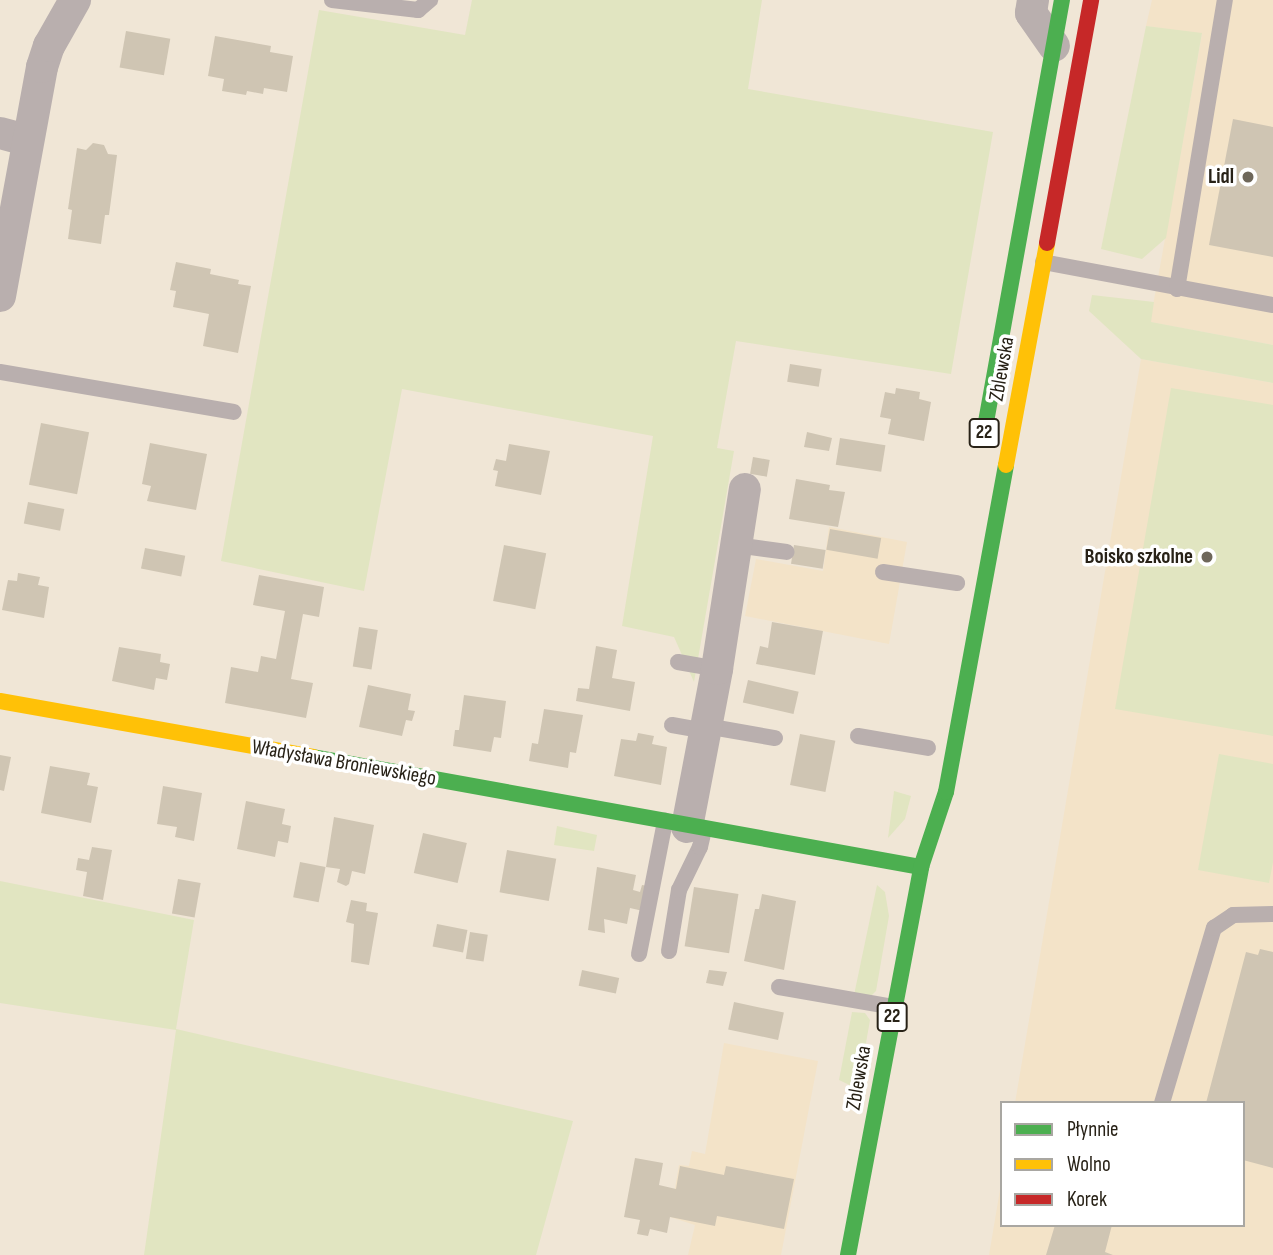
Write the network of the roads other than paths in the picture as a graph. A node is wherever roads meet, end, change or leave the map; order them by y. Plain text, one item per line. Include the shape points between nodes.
1 (75, 0) edge
2 (332, 0) edge
3 (430, 0) edge
4 (1033, 0) edge
5 (1062, 0) edge
6 (1091, 0) edge
7 (1225, 0) edge
8 (1054, 46) junction
9 (14, 137) edge
10 (1043, 262) junction
11 (1177, 289) junction
12 (0, 296) edge
13 (1273, 305) edge
14 (0, 372) edge
15 (234, 412) dead end
16 (984, 436) dead end
17 (745, 489) dead end
18 (736, 545) junction
19 (787, 552) dead end
20 (883, 572) dead end
21 (957, 584) dead end
22 (678, 662) dead end
23 (717, 669) junction
24 (0, 701) edge
25 (672, 725) dead end
26 (706, 729) junction
27 (858, 736) dead end
28 (775, 738) dead end
29 (928, 748) dead end
30 (921, 814) dead end
31 (685, 826) junction
32 (921, 867) junction
33 (1273, 914) edge
34 (669, 951) dead end
35 (639, 954) dead end
36 (779, 987) dead end
37 (894, 1007) junction
38 (1163, 1101) edge
39 (848, 1255) edge

1 - 9 street via 49,46
2 - 3 lane via 418,10
4 - 8 street via 1031,13
5 - 8 main road, Zblewska / 22
6 - 10 main road, Zblewska / 22
7 - 11 lane
8 - 16 main road, Zblewska / 22
9 - 12 street
10 - 11 lane
10 - 32 main road, Zblewska / 22 via 946,792
11 - 13 lane
14 - 15 lane
17 - 18 street
18 - 19 lane
18 - 23 street
20 - 21 lane
22 - 23 lane
23 - 26 street
24 - 31 main road, Władysława Broniewskiego
25 - 26 lane
26 - 28 lane
26 - 31 street
27 - 29 lane
30 - 32 main road, Zblewska / 22
31 - 32 main road, Władysława Broniewskiego
31 - 34 lane via 700,847 680,890
31 - 35 lane
32 - 37 main road, Zblewska / 22
33 - 38 lane via 1233,915 1214,928
36 - 37 lane
37 - 39 main road, Zblewska / 22

